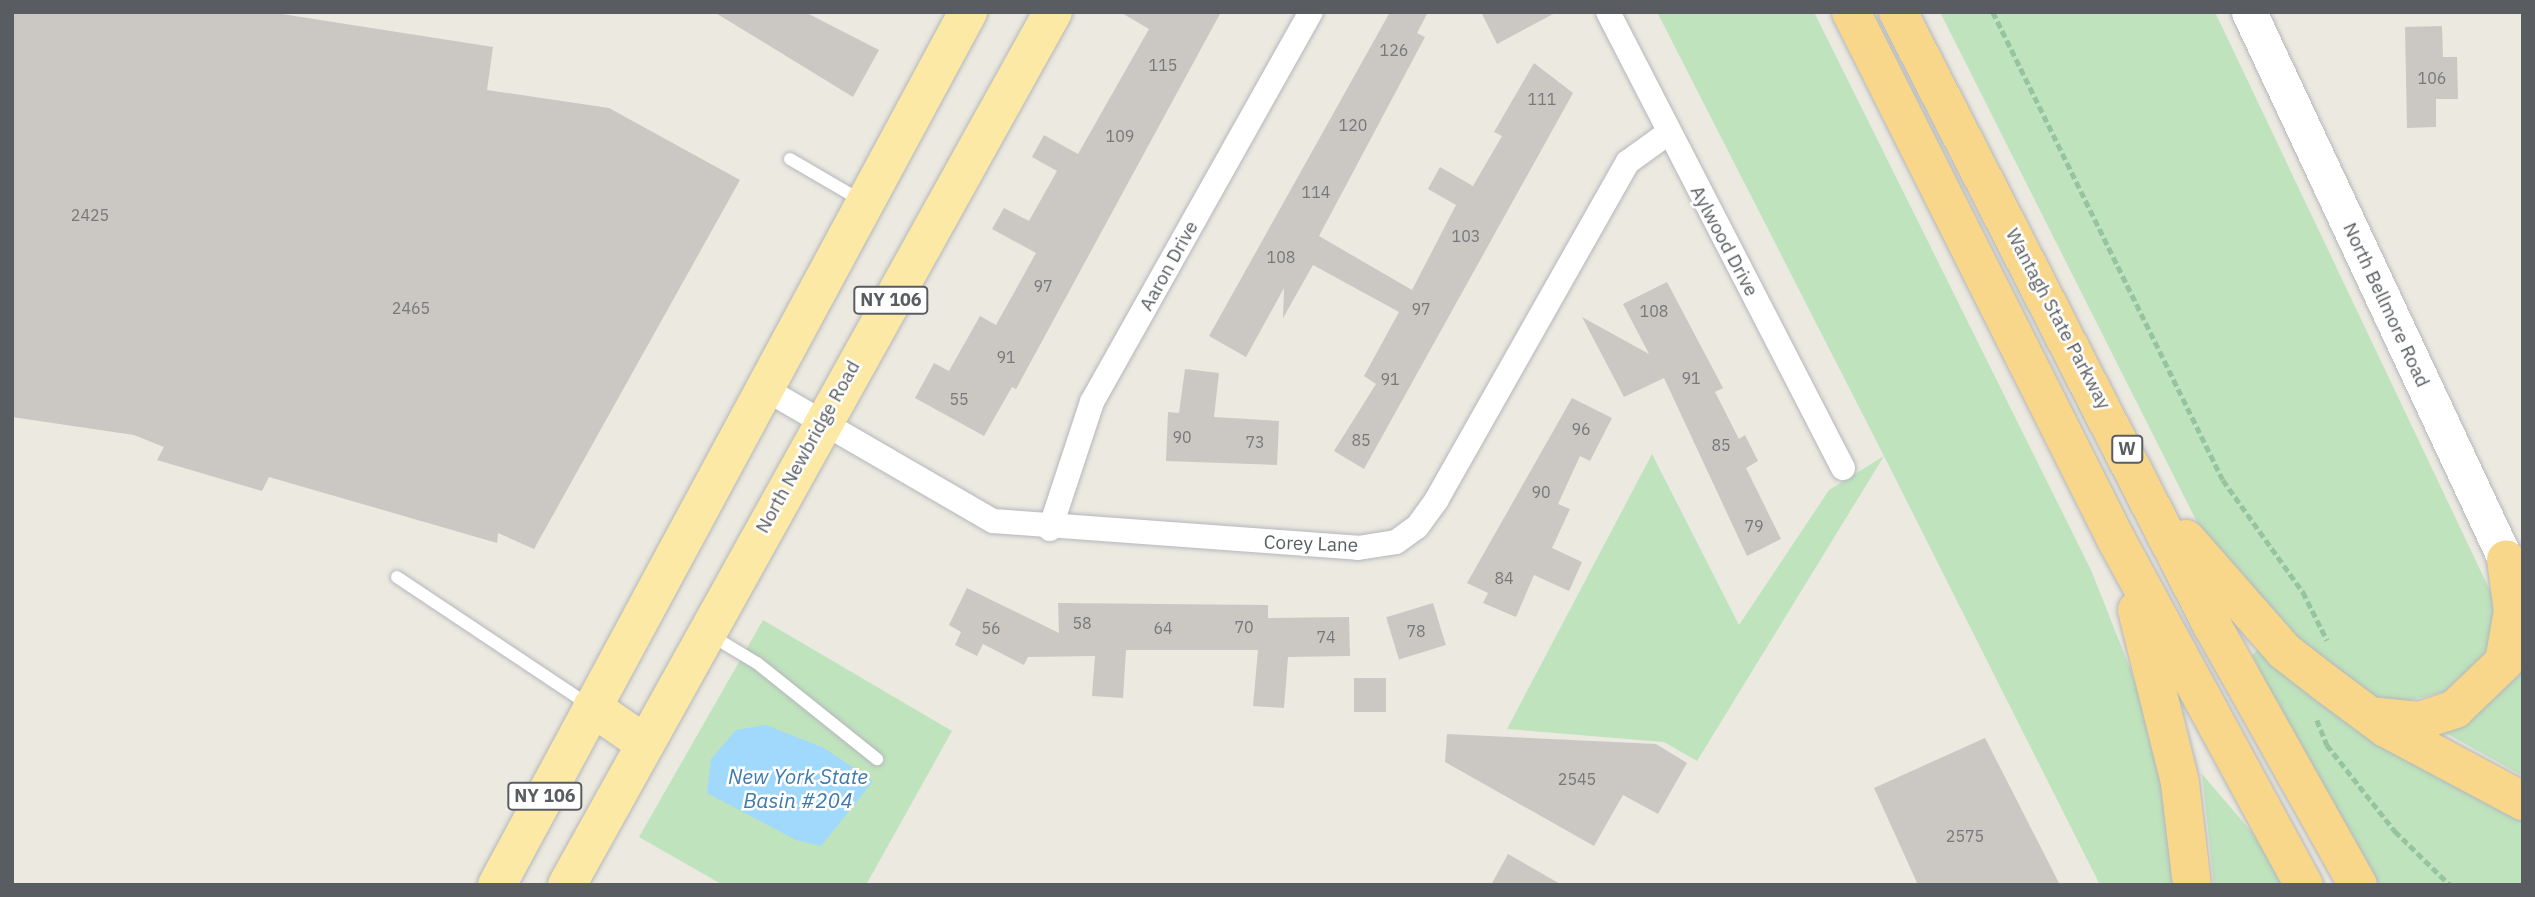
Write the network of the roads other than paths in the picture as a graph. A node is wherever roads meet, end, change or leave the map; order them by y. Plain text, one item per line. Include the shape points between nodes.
1 (1053, 12) edge
2 (1311, 12) edge
3 (1608, 12) edge
4 (1850, 12) edge
5 (1898, 12) edge
6 (2249, 12) edge
7 (962, 14) edge
8 (1668, 133) junction
9 (790, 159) dead end
10 (865, 203) junction
11 (765, 389) junction
12 (821, 422) junction
13 (1843, 468) dead end
14 (2155, 503) junction
15 (1050, 529) junction
16 (2117, 541) junction
17 (2505, 559) junction
18 (397, 577) dead end
19 (2523, 597) edge
20 (705, 633) junction
21 (592, 707) junction
22 (2362, 712) junction
23 (644, 743) junction
24 (877, 759) dead end
25 (2523, 801) edge
26 (497, 885) edge
27 (566, 885) edge
28 (2192, 885) edge
29 (2304, 885) edge
30 (2358, 885) edge

1 - 12 main road, North Newbridge Road / NY 106
2 - 15 street, Aaron Drive via 1092,402
3 - 8 street, Aylwood Drive
4 - 16 highway, W
5 - 14 highway, Wantagh State Parkway / W
6 - 17 street, North Bellmore Road
7 - 10 main road, NY 106
8 - 13 street, Aylwood Drive
8 - 15 street, Corey Lane via 1628,162 1437,499 1417,527 1396,542 1358,548
9 - 10 lane
10 - 11 main road, NY 106
11 - 12 street, Corey Lane
11 - 21 main road, NY 106
12 - 15 street, Corey Lane via 993,521
12 - 20 main road, North Newbridge Road / NY 106
14 - 22 highway via 2284,651
14 - 30 highway, Wantagh State Parkway / W via 2212,625
16 - 28 highway via 2170,734
16 - 29 highway, W
17 - 19 street, North Bellmore Road
17 - 22 highway via 2512,638 2504,662 2477,692 2419,721
18 - 21 lane
20 - 23 main road, North Newbridge Road / NY 106
20 - 24 lane via 757,663
21 - 23 main road
21 - 26 main road, NY 106
22 - 25 highway
23 - 27 main road, North Newbridge Road / NY 106

